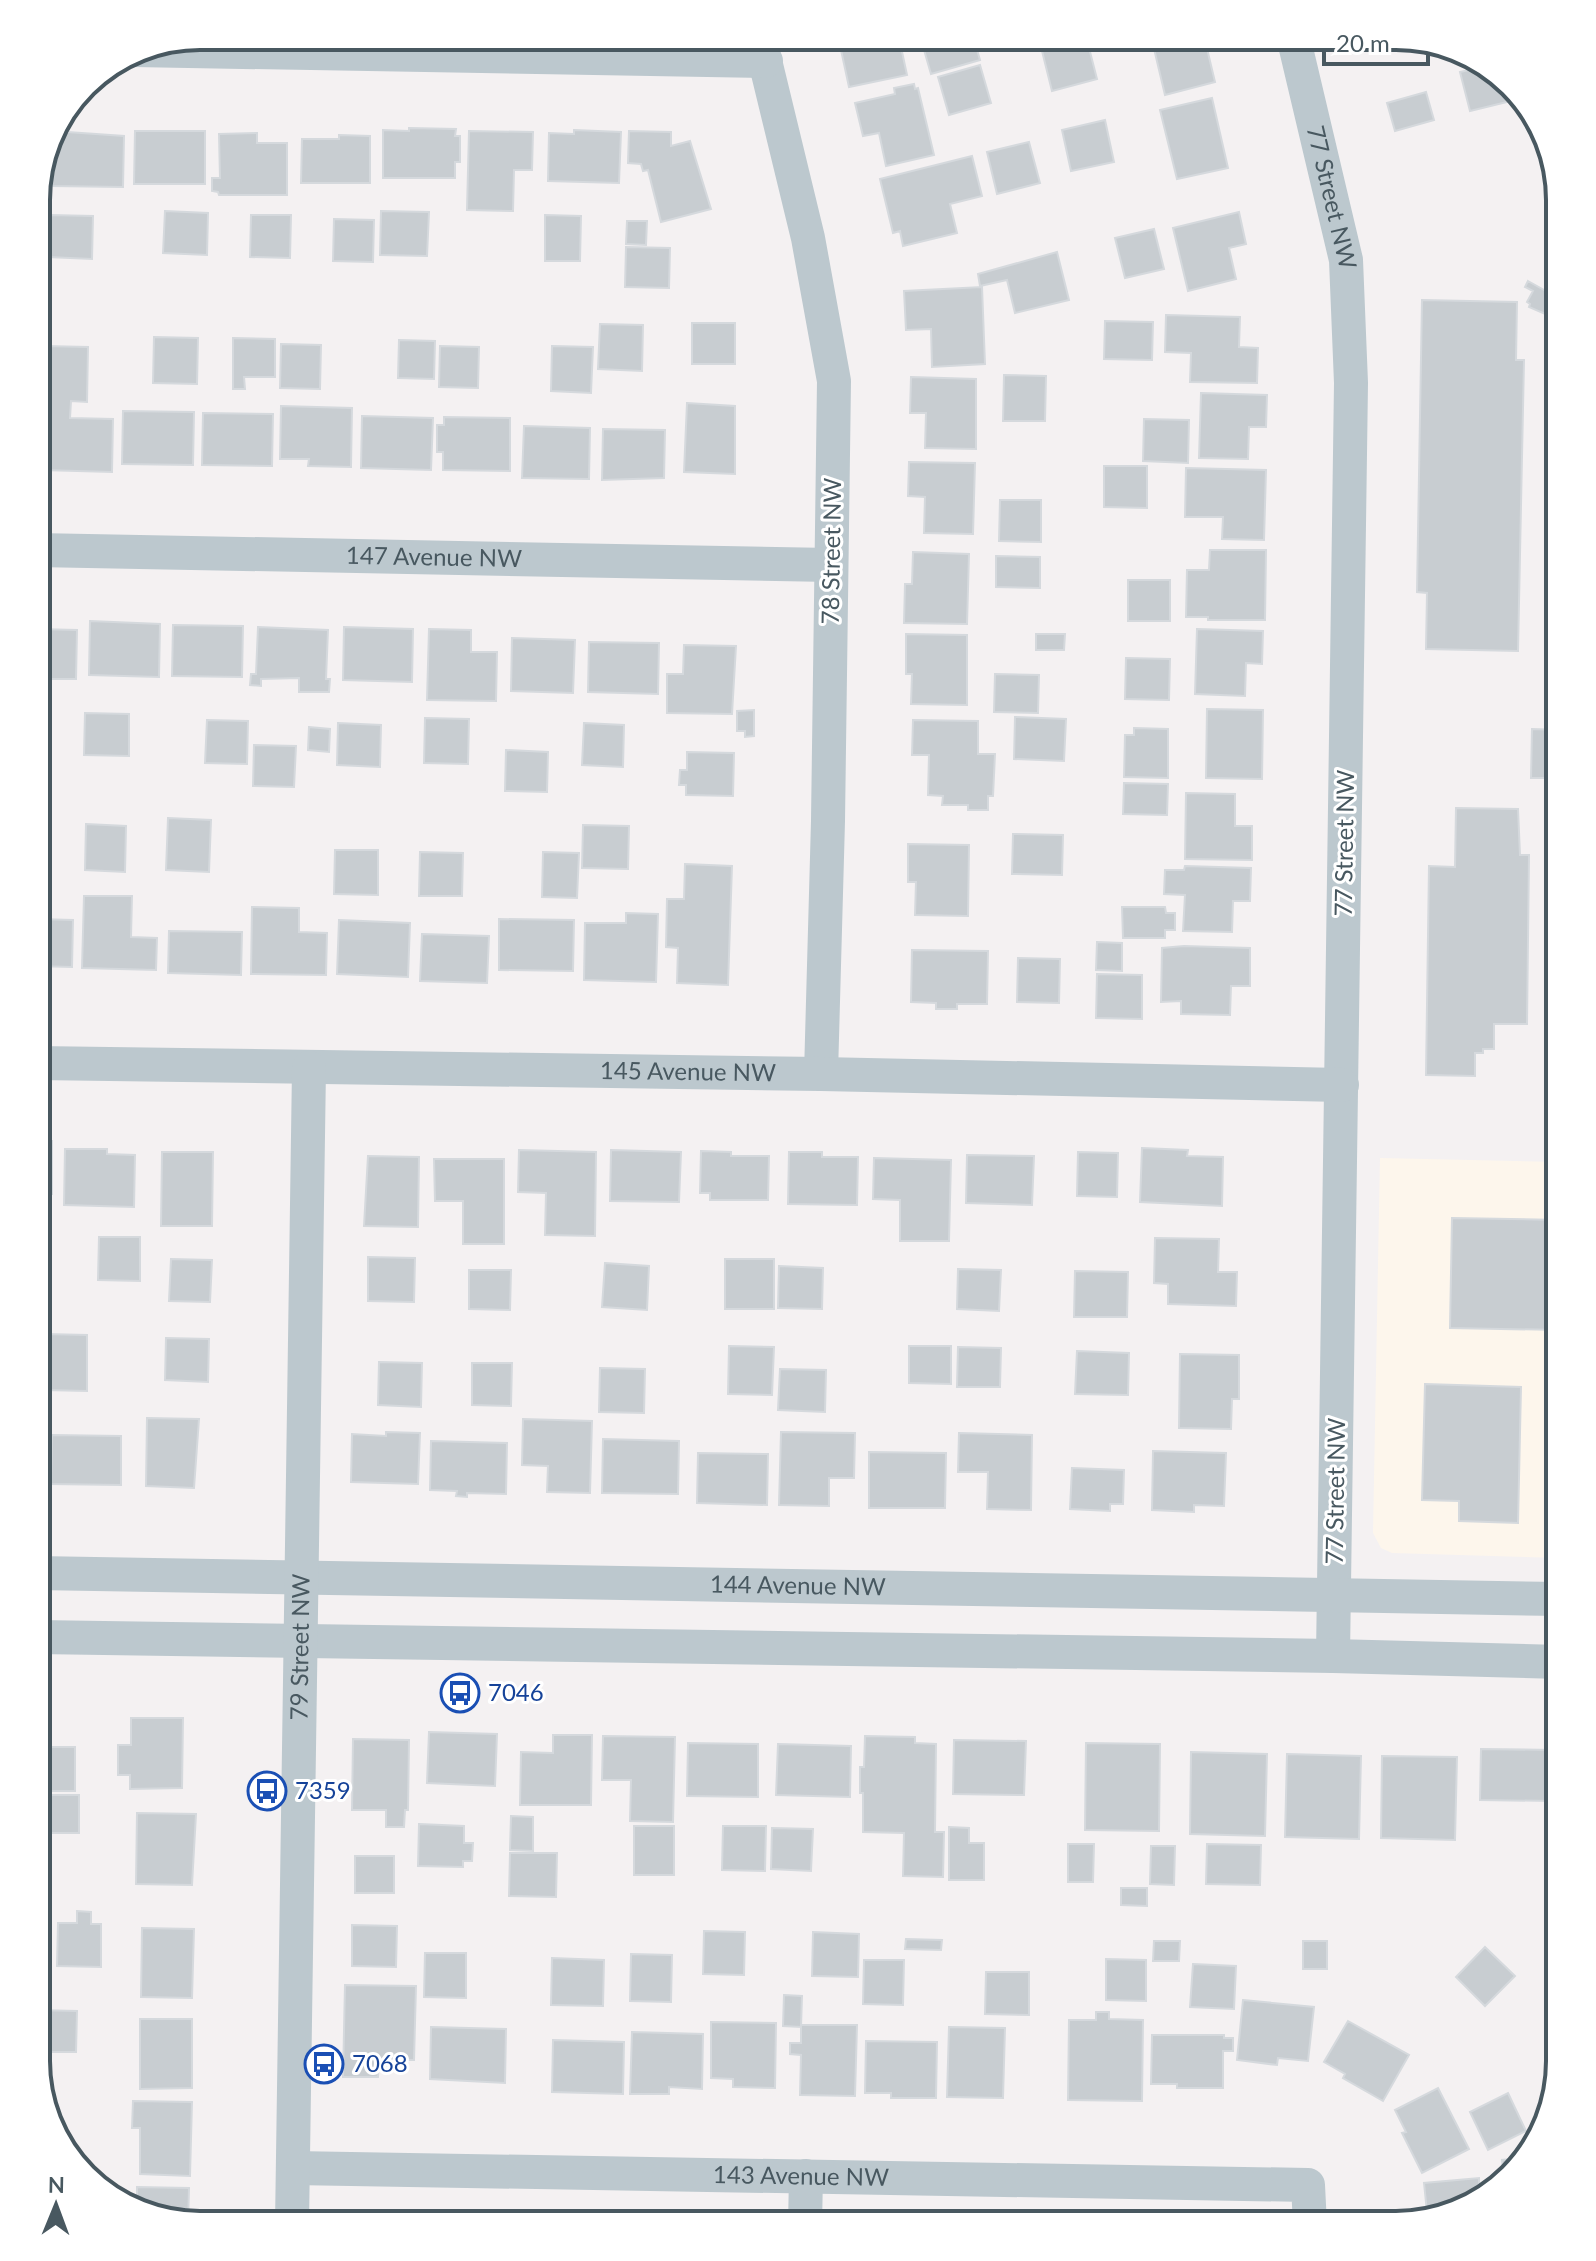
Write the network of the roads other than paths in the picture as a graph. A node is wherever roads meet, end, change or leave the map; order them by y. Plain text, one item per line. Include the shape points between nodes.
1 (762, 50) edge
2 (1296, 50) edge
3 (50, 550) edge
4 (831, 565) junction
5 (50, 1063) edge
6 (309, 1068) junction
7 (821, 1074) junction
8 (1342, 1085) junction
9 (50, 1573) edge
10 (301, 1577) junction
11 (1334, 1594) junction
12 (1546, 1599) edge
13 (50, 1637) edge
14 (301, 1642) junction
15 (1333, 1656) junction
16 (1546, 1662) edge
17 (293, 2168) junction
18 (806, 2176) junction
19 (292, 2211) edge
20 (805, 2211) edge
21 (1309, 2211) edge

1 - 4 street, 78 Street NW via 808,238 834,381
2 - 8 street, 77 Street NW via 1346,260 1349,321
3 - 4 street, 147 Avenue NW
4 - 7 street, 78 Street NW
5 - 6 street, 145 Avenue NW
6 - 7 street, 145 Avenue NW
6 - 10 street, 79 Street NW
7 - 8 street, 145 Avenue NW
8 - 11 street, 77 Street NW
9 - 10 street, 144 Avenue NW
10 - 11 street, 144 Avenue NW
10 - 14 street, 79 Street NW
11 - 12 street, 144 Avenue NW
11 - 15 street, 77 Street NW
13 - 14 street
14 - 15 street
14 - 17 street, 79 Street NW
15 - 16 street
17 - 18 street, 143 Avenue NW
17 - 19 street, 79 Street NW
18 - 20 street
18 - 21 street, 143 Avenue NW via 1308,2185

